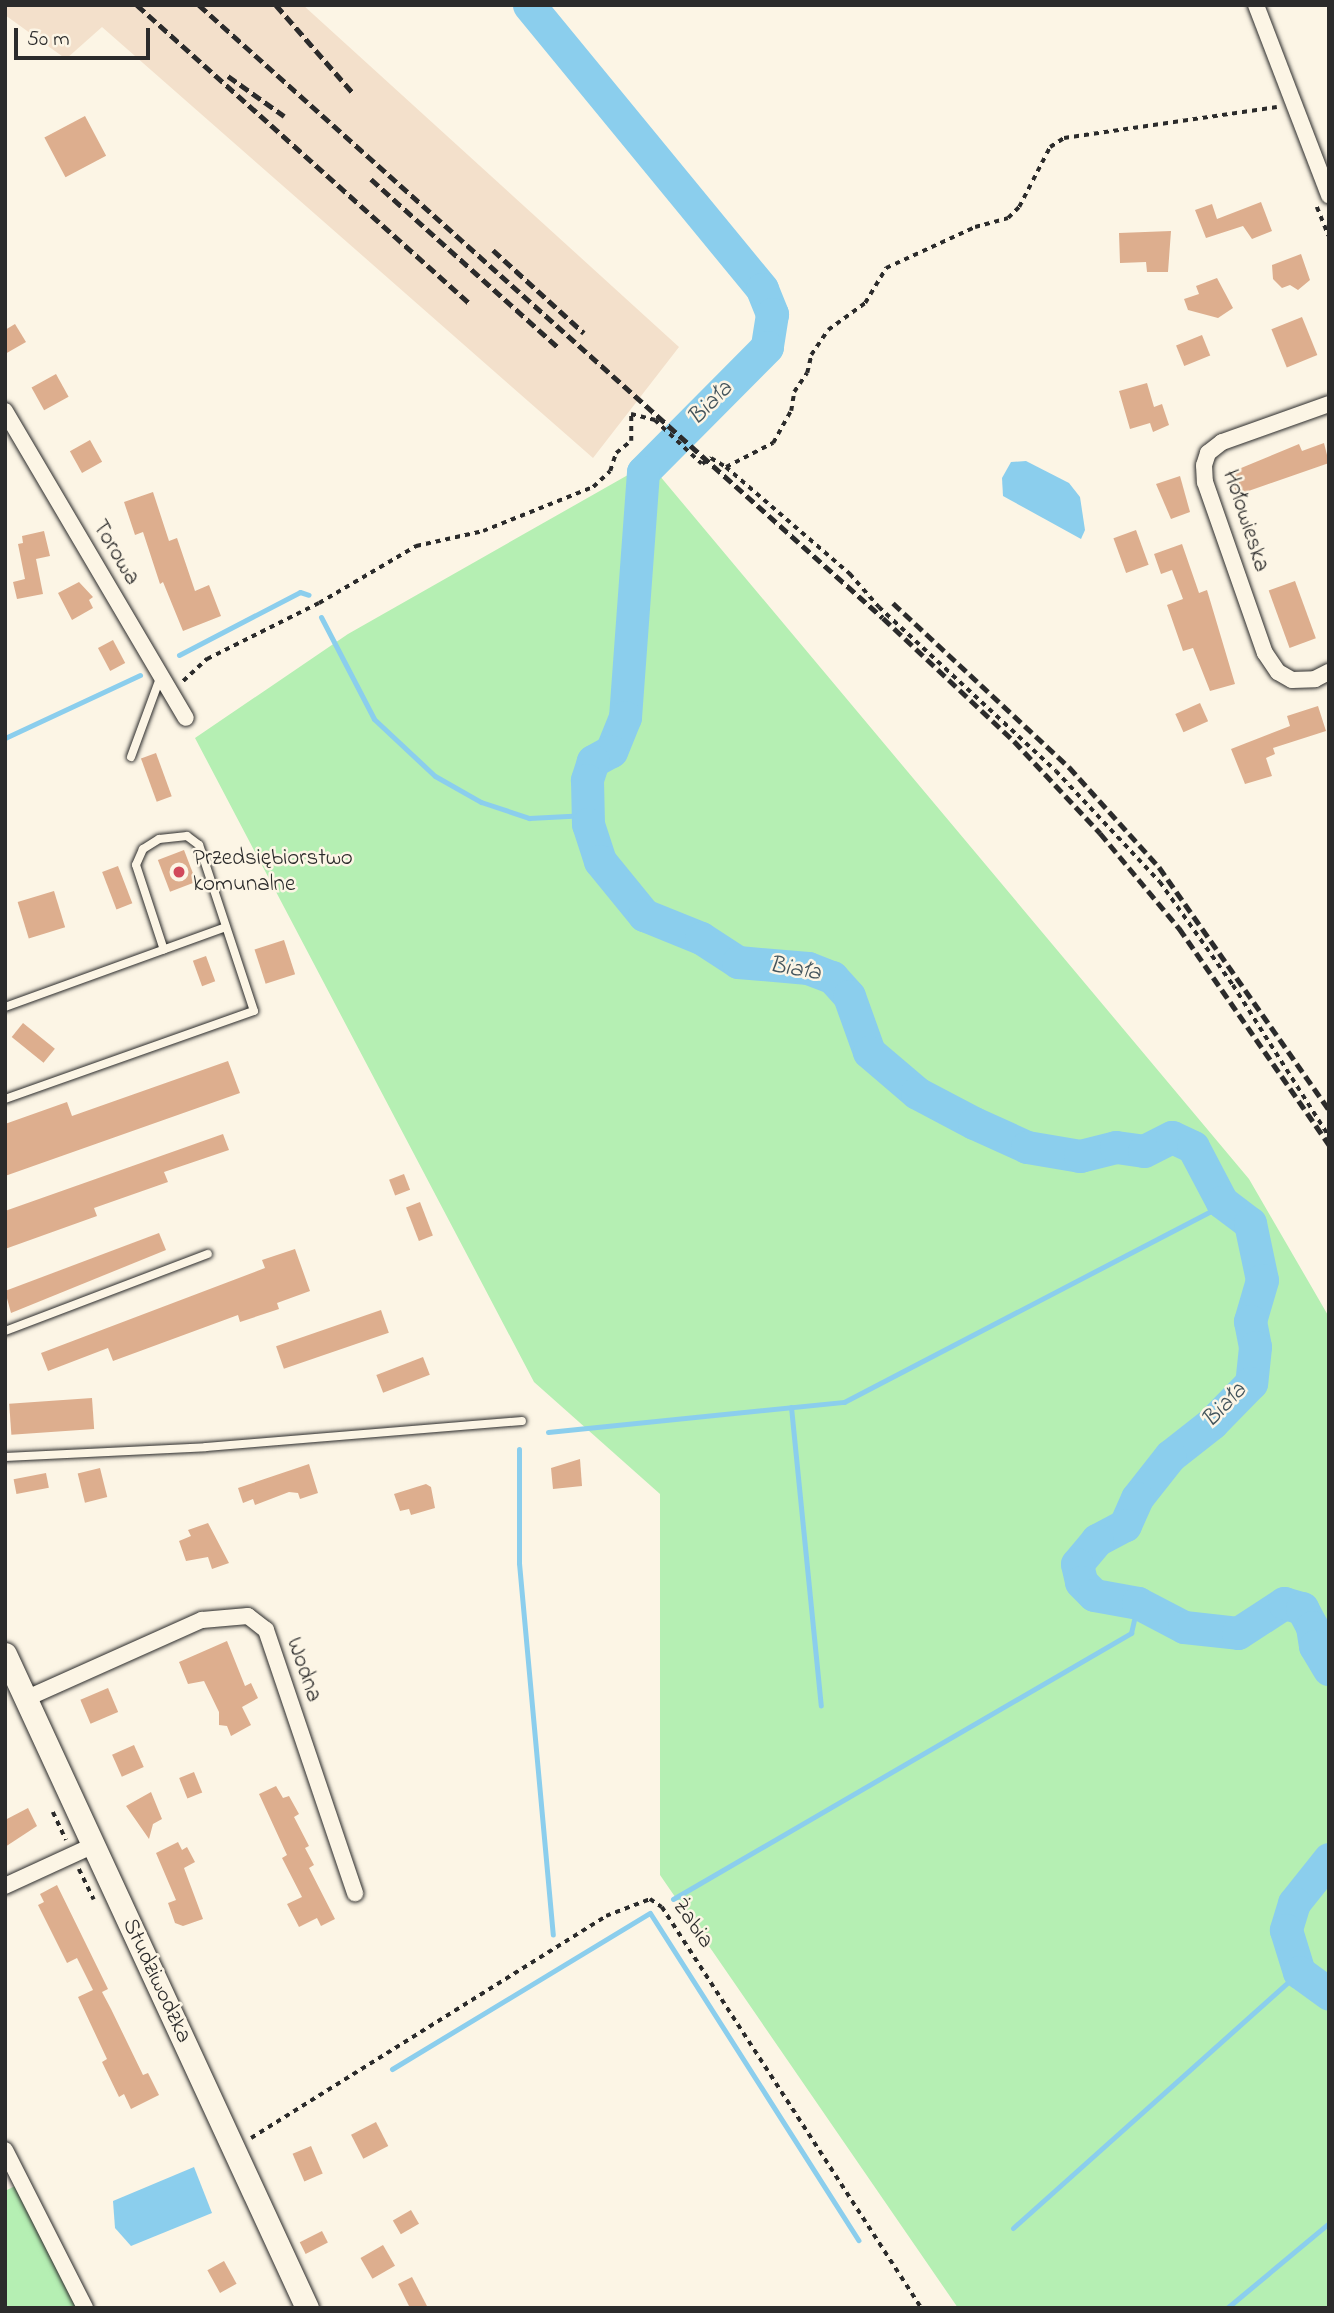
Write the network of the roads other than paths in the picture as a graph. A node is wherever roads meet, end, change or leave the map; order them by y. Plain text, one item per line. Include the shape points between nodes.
1 (1256, 5) edge
2 (1324, 167) edge
3 (1329, 195) edge
4 (1329, 404) edge
5 (5, 411) edge
6 (12, 435) edge
7 (1329, 672) edge
8 (165, 682) junction
9 (186, 718) dead end
10 (131, 757) dead end
11 (226, 928) junction
12 (164, 950) junction
13 (5, 1007) edge
14 (5, 1099) edge
15 (208, 1254) dead end
16 (5, 1331) edge
17 (522, 1421) dead end
18 (5, 1457) edge
19 (5, 1654) edge
20 (25, 1699) junction
21 (92, 1846) junction
22 (5, 1886) edge
23 (355, 1893) dead end
24 (5, 2150) edge
25 (85, 2308) edge
26 (307, 2308) edge

1 - 2 street
2 - 3 street
4 - 7 street, Hołowieska via 1222,443 1208,453 1204,465 1205,482 1265,653 1278,672 1292,680 1315,679
5 - 6 street, Torowa
6 - 8 street, Torowa
8 - 9 street, Torowa
8 - 10 lane
11 - 12 lane
11 - 12 lane via 199,845 187,836 159,839 143,849 135,865
11 - 14 lane via 254,1011
12 - 13 lane
15 - 16 lane
17 - 18 lane via 206,1447
19 - 20 street, Studziwodzka
20 - 21 street, Studziwodzka
20 - 23 street, Wodna via 202,1620 248,1616 266,1630
21 - 22 street
21 - 26 street, Studziwodzka
24 - 25 street

